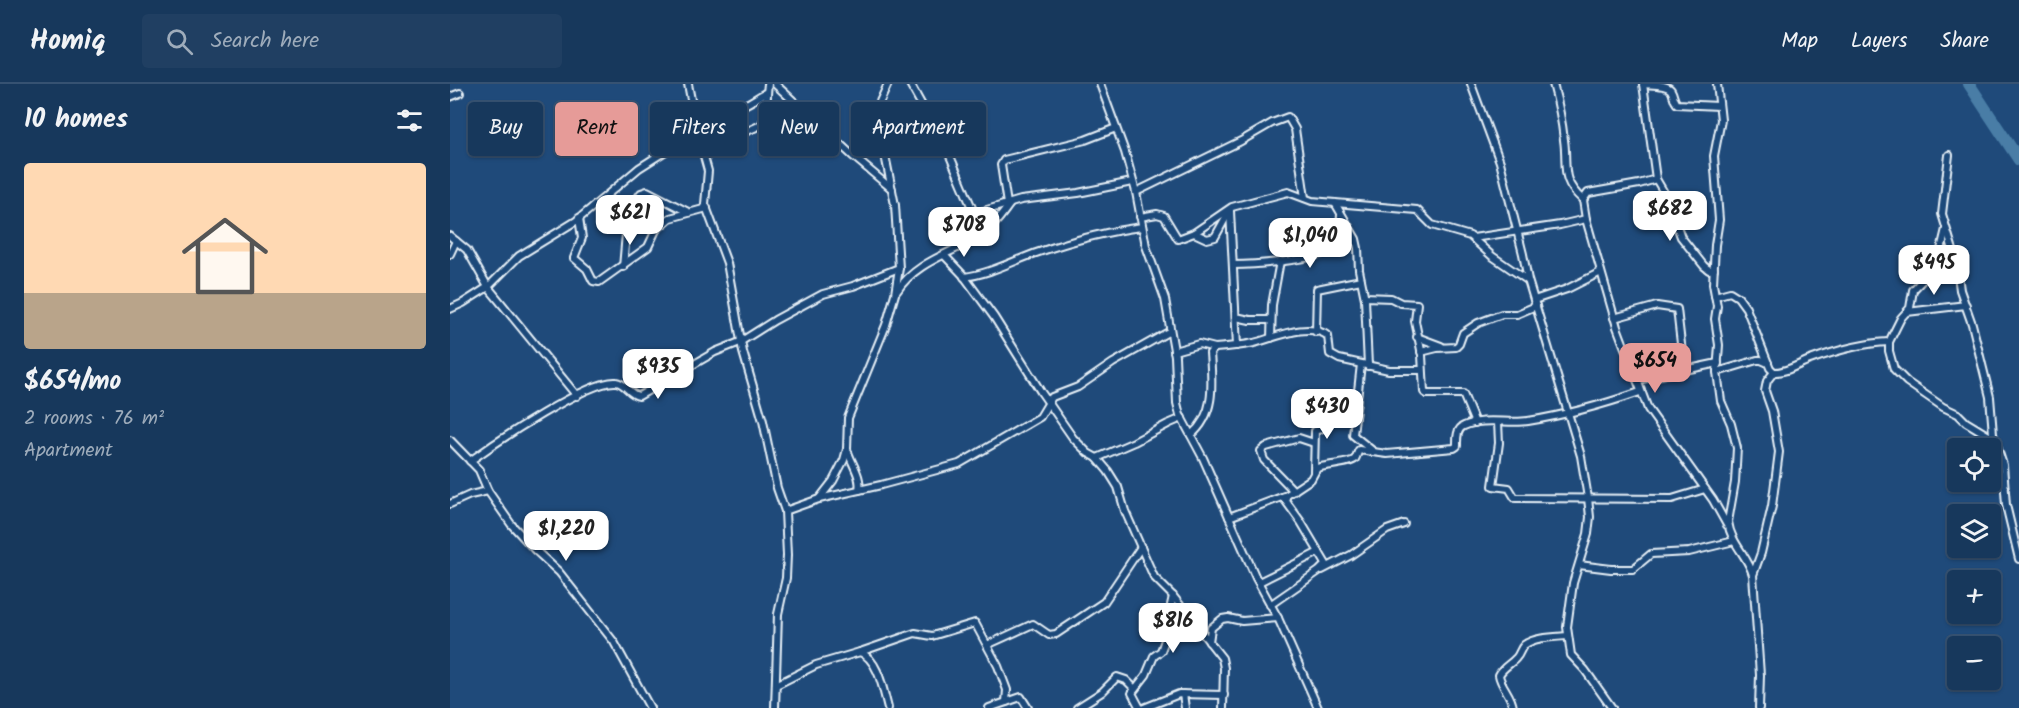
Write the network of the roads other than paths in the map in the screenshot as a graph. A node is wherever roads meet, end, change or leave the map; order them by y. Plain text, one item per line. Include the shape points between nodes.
1 (688, 84) edge
2 (768, 84) edge
3 (775, 84) edge
4 (888, 84) edge
5 (910, 84) edge
6 (1100, 84) edge
7 (1471, 84) edge
8 (1553, 84) edge
9 (1643, 84) edge
10 (1717, 84) edge
11 (767, 92) junction
12 (460, 93) dead end
13 (450, 97) edge
14 (691, 102) edge
15 (747, 103) edge
16 (1719, 106) junction
17 (1116, 128) junction
18 (747, 131) edge
19 (1949, 155) dead end
20 (657, 156) edge
21 (703, 156) edge
22 (1656, 179) junction
23 (1132, 182) junction
24 (892, 189) junction
25 (1136, 192) junction
26 (1305, 198) junction
27 (1583, 200) junction
28 (1009, 203) junction
29 (1335, 203) junction
30 (707, 208) junction
31 (1231, 209) junction
32 (689, 212) junction
33 (973, 214) junction
34 (1341, 214) junction
35 (1140, 217) junction
36 (579, 218) junction
37 (1586, 219) junction
38 (1142, 227) junction
39 (1946, 227) junction
40 (1517, 230) junction
41 (1194, 233) junction
42 (983, 234) junction
43 (453, 238) edge
44 (1473, 238) junction
45 (450, 254) edge
46 (944, 255) junction
47 (1280, 261) junction
48 (1233, 265) junction
49 (623, 267) junction
50 (899, 268) junction
51 (1714, 269) junction
52 (1601, 272) junction
53 (964, 277) junction
54 (1361, 280) junction
55 (1528, 280) junction
56 (488, 287) junction
57 (895, 294) junction
58 (1715, 296) junction
59 (1365, 297) junction
60 (1535, 303) junction
61 (1966, 305) junction
62 (450, 309) edge
63 (1906, 312) junction
64 (1236, 316) junction
65 (1614, 318) junction
66 (1271, 320) junction
67 (1170, 331) junction
68 (1316, 332) junction
69 (1417, 337) junction
70 (1271, 338) junction
71 (740, 342) junction
72 (1889, 342) junction
73 (1237, 346) junction
74 (1445, 347) junction
75 (1215, 348) junction
76 (1174, 351) junction
77 (1421, 352) junction
78 (1718, 363) junction
79 (1768, 363) junction
80 (1365, 365) junction
81 (1422, 370) junction
82 (1684, 370) junction
83 (1717, 372) junction
84 (1774, 372) junction
85 (1637, 380) junction
86 (1640, 392) junction
87 (577, 396) junction
88 (1048, 403) junction
89 (1568, 413) junction
90 (1182, 418) junction
91 (1354, 418) junction
92 (1475, 423) junction
93 (1498, 423) junction
94 (1191, 435) junction
95 (1991, 438) edge
96 (1994, 438) edge
97 (450, 440) edge
98 (1314, 443) junction
99 (847, 449) junction
100 (1375, 452) junction
101 (1097, 458) junction
102 (2001, 459) edge
103 (470, 461) junction
104 (1314, 471) junction
105 (1705, 489) junction
106 (859, 490) junction
107 (488, 491) junction
108 (1294, 491) junction
109 (1287, 495) junction
110 (1588, 498) junction
111 (819, 499) junction
112 (450, 504) edge
113 (785, 511) junction
114 (1230, 517) junction
115 (1404, 524) dead end
116 (1729, 528) junction
117 (1734, 540) junction
118 (1141, 547) junction
119 (1319, 552) junction
120 (2019, 559) edge
121 (1579, 565) junction
122 (1319, 571) junction
123 (1753, 576) junction
124 (1259, 582) junction
125 (1173, 596) junction
126 (1270, 605) junction
127 (1278, 618) junction
128 (1567, 636) junction
129 (1209, 642) junction
130 (987, 645) junction
131 (860, 652) junction
132 (776, 685) junction
133 (1134, 688) junction
134 (1183, 694) junction
135 (1224, 695) junction
136 (1006, 702) junction
137 (992, 707) edge
138 (650, 708) edge
139 (775, 708) edge
140 (888, 708) edge
141 (1028, 708) edge
142 (1077, 708) edge
143 (1140, 708) edge
144 (1144, 708) edge
145 (1185, 708) edge
146 (1223, 708) edge
147 (1318, 708) edge
148 (1513, 708) edge
149 (1612, 708) edge
150 (1759, 708) edge

1 - 14 street
2 - 11 street
3 - 24 street
4 - 24 street via 877,115
5 - 33 street via 950,156
6 - 17 street
7 - 40 street via 1496,148
8 - 27 street via 1568,182
9 - 16 street via 1667,86 1677,104
9 - 22 street
10 - 16 street
11 - 15 street
11 - 18 street via 765,119
12 - 13 street
16 - 51 street via 1721,120 1714,170 1719,225
17 - 23 street
17 - 28 street via 1085,140 1004,160 1000,165
19 - 39 street via 1942,208
20 - 36 street
21 - 30 street via 709,178
22 - 27 street via 1588,193
22 - 51 street via 1684,241 1706,268
23 - 25 street
23 - 28 street
24 - 50 street
25 - 26 street via 1288,117 1295,129
25 - 35 street
26 - 29 street
26 - 31 street via 1288,192
27 - 37 street
28 - 33 street
28 - 42 street
29 - 34 street
29 - 44 street via 1413,209 1432,225
30 - 32 street
30 - 71 street via 727,263
31 - 41 street
31 - 41 street via 1215,237 1207,239
31 - 48 street
32 - 49 street via 662,224 648,247
32 - 49 street via 647,191 641,193 628,212
33 - 42 street
34 - 47 street via 1337,241 1330,250
34 - 54 street via 1356,239
35 - 38 street
35 - 41 street via 1164,216 1178,239
36 - 49 street via 582,238 574,256 593,281 601,282
36 - 56 street via 519,256
37 - 40 street
37 - 52 street
38 - 53 street via 1041,251
38 - 67 street
39 - 61 street
39 - 63 street via 1939,258 1913,290
40 - 44 street
40 - 55 street
42 - 46 street
43 - 45 street
43 - 56 street via 467,250
44 - 55 street
46 - 53 street
46 - 57 street via 910,274
47 - 48 street
47 - 66 street
48 - 64 street
50 - 57 street
50 - 71 street via 823,294
51 - 58 street
52 - 60 street
52 - 65 street
53 - 88 street
54 - 59 street
54 - 68 street via 1317,289
55 - 60 street
56 - 62 street
56 - 87 street
57 - 99 street via 848,418
58 - 78 street
58 - 79 street via 1730,292 1743,303
59 - 69 street via 1416,304
59 - 80 street
60 - 74 street via 1517,314 1502,314 1478,323 1463,333 1457,346
60 - 89 street
61 - 63 street
61 - 96 street via 1990,397
63 - 72 street
64 - 66 street
64 - 73 street
65 - 82 street via 1657,306 1677,309
65 - 85 street
66 - 70 street
67 - 76 street
67 - 88 street via 1078,387 1055,395
68 - 70 street via 1296,330
68 - 80 street via 1328,336 1331,355
69 - 74 street
69 - 77 street
70 - 73 street
71 - 87 street via 639,396 616,382
71 - 113 street
72 - 84 street via 1869,343
72 - 95 street via 1896,372
73 - 75 street
74 - 77 street
75 - 76 street via 1199,345
75 - 94 street via 1210,353 1208,411 1200,428
76 - 90 street via 1177,404
77 - 81 street
78 - 82 street
78 - 83 street
79 - 83 street via 1756,360
79 - 84 street
80 - 81 street
80 - 91 street
81 - 92 street via 1424,393 1463,394
82 - 85 street
83 - 116 street via 1721,401 1737,448
84 - 123 street via 1765,391 1779,452 1772,506
85 - 86 street
86 - 89 street
86 - 105 street via 1652,416
87 - 103 street via 507,435
88 - 101 street via 1073,438
88 - 106 street via 1040,417 959,464
89 - 93 street
89 - 110 street
90 - 94 street
90 - 101 street
91 - 98 street via 1328,417 1324,428 1314,433
91 - 100 street via 1353,436
92 - 93 street
92 - 100 street via 1460,428 1454,448 1408,454
93 - 110 street via 1493,486 1510,489 1515,498
94 - 114 street
97 - 103 street
98 - 104 street
98 - 108 street via 1299,438 1261,451 1264,460
99 - 106 street via 860,479
99 - 111 street via 833,481
100 - 104 street via 1359,450 1350,462 1321,466
101 - 118 street via 1118,487
102 - 120 street via 2006,505
103 - 107 street
104 - 108 street via 1311,479
105 - 110 street via 1672,498
105 - 116 street
106 - 111 street
107 - 112 street
107 - 138 street via 525,541 567,581 614,642
108 - 109 street
109 - 114 street
109 - 119 street via 1286,503
110 - 121 street via 1590,517
111 - 113 street
113 - 132 street via 786,578 778,614
114 - 124 street
115 - 122 street
116 - 117 street
117 - 121 street via 1689,552 1651,554 1633,569
117 - 123 street
118 - 125 street via 1154,577
118 - 130 street via 1096,609 1056,634 1049,635 1033,624
119 - 122 street via 1326,562
119 - 124 street
121 - 128 street
122 - 126 street
123 - 150 street
124 - 126 street
125 - 129 street
125 - 133 street via 1170,605 1177,619 1143,680
126 - 127 street
127 - 129 street via 1222,619 1211,628
127 - 147 street
128 - 148 street via 1529,643 1501,670 1500,680
128 - 149 street via 1573,659
129 - 135 street via 1223,661
130 - 131 street via 973,623 932,636 915,633
130 - 136 street via 1007,690
131 - 132 street via 816,665
131 - 140 street via 875,667
132 - 139 street
133 - 142 street via 1117,677
133 - 143 street via 1132,697
134 - 135 street
134 - 144 street
134 - 145 street
135 - 146 street
136 - 137 street
136 - 141 street via 1021,697

